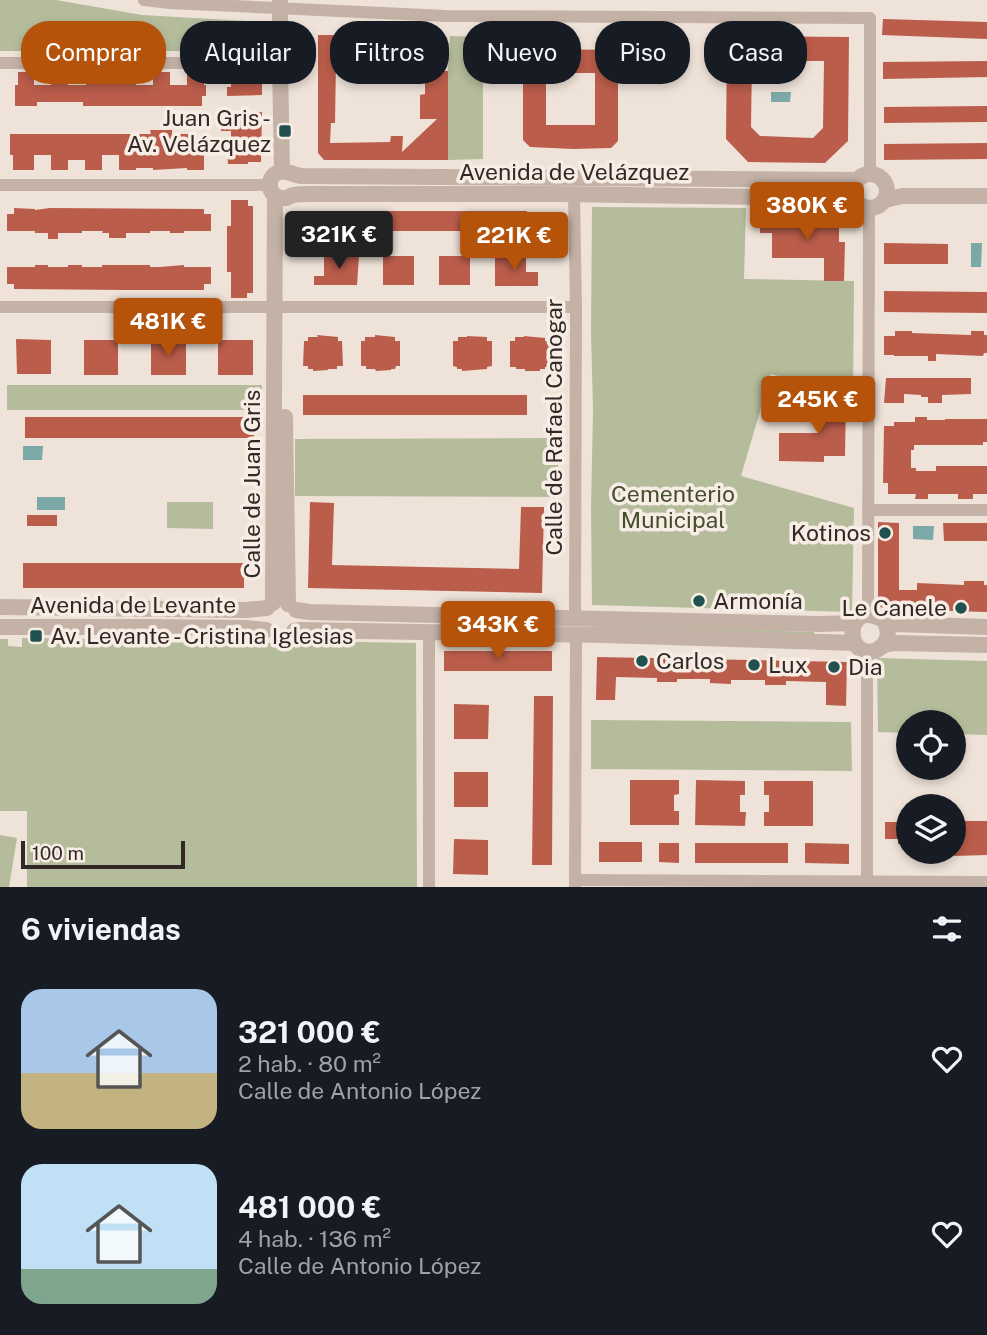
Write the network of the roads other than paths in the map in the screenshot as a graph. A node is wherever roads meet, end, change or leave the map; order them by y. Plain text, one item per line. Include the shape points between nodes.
1 (144, 0) edge
2 (280, 4) edge
3 (0, 63) edge
4 (180, 63) edge
5 (281, 84) edge
6 (287, 173) junction
7 (864, 177) junction
8 (885, 183) junction
9 (0, 185) edge
10 (987, 185) edge
11 (281, 193) junction
12 (574, 194) junction
13 (987, 196) edge
14 (885, 200) junction
15 (863, 204) junction
16 (280, 306) junction
17 (0, 307) edge
18 (576, 307) junction
19 (868, 510) junction
20 (987, 510) edge
21 (281, 606) junction
22 (0, 607) edge
23 (575, 617) junction
24 (862, 619) junction
25 (884, 621) junction
26 (0, 627) edge
27 (987, 627) edge
28 (429, 632) junction
29 (280, 634) junction
30 (576, 635) junction
31 (884, 645) junction
32 (987, 645) edge
33 (861, 647) junction
34 (987, 881) edge
35 (575, 883) edge
36 (867, 885) edge
37 (429, 887) edge

1 - 2 street
2 - 7 street via 446,16 870,18
3 - 4 street
5 - 6 street
6 - 7 street, Avenida de Velázquez
6 - 11 street via 272,177
6 - 11 street, Calle de Juan Gris via 296,184 294,192
7 - 8 street via 877,175
7 - 15 street via 854,188
8 - 10 street
8 - 14 street
9 - 11 street
11 - 12 street, Avenida de Velázquez
11 - 16 street, Calle de Juan Gris
12 - 15 street, Avenida de Velázquez via 840,198
12 - 18 street, Calle de Rafael Canogar
13 - 14 street
14 - 15 street via 878,206
15 - 19 street
16 - 17 street
16 - 18 street
16 - 21 street, Calle de Juan Gris via 286,525
18 - 23 street, Calle de Rafael Canogar
19 - 20 street
19 - 24 street
21 - 22 street, Avenida de Levante via 232,610
21 - 23 street, Avenida de Levante via 310,612
21 - 29 street via 262,619
21 - 29 street via 298,617 298,625
23 - 24 street, Avenida de Levante via 819,624
24 - 25 street via 877,616
24 - 33 street via 852,633
25 - 27 street via 909,626
25 - 31 street via 889,633
26 - 29 street, Avenida de Levante via 245,628
28 - 29 street, Avenida de Levante via 301,630
28 - 30 street, Avenida de Levante
28 - 37 street
30 - 33 street, Avenida de Levante
30 - 35 street
31 - 32 street
31 - 33 street via 877,650
33 - 36 street
34 - 36 street
35 - 36 street

